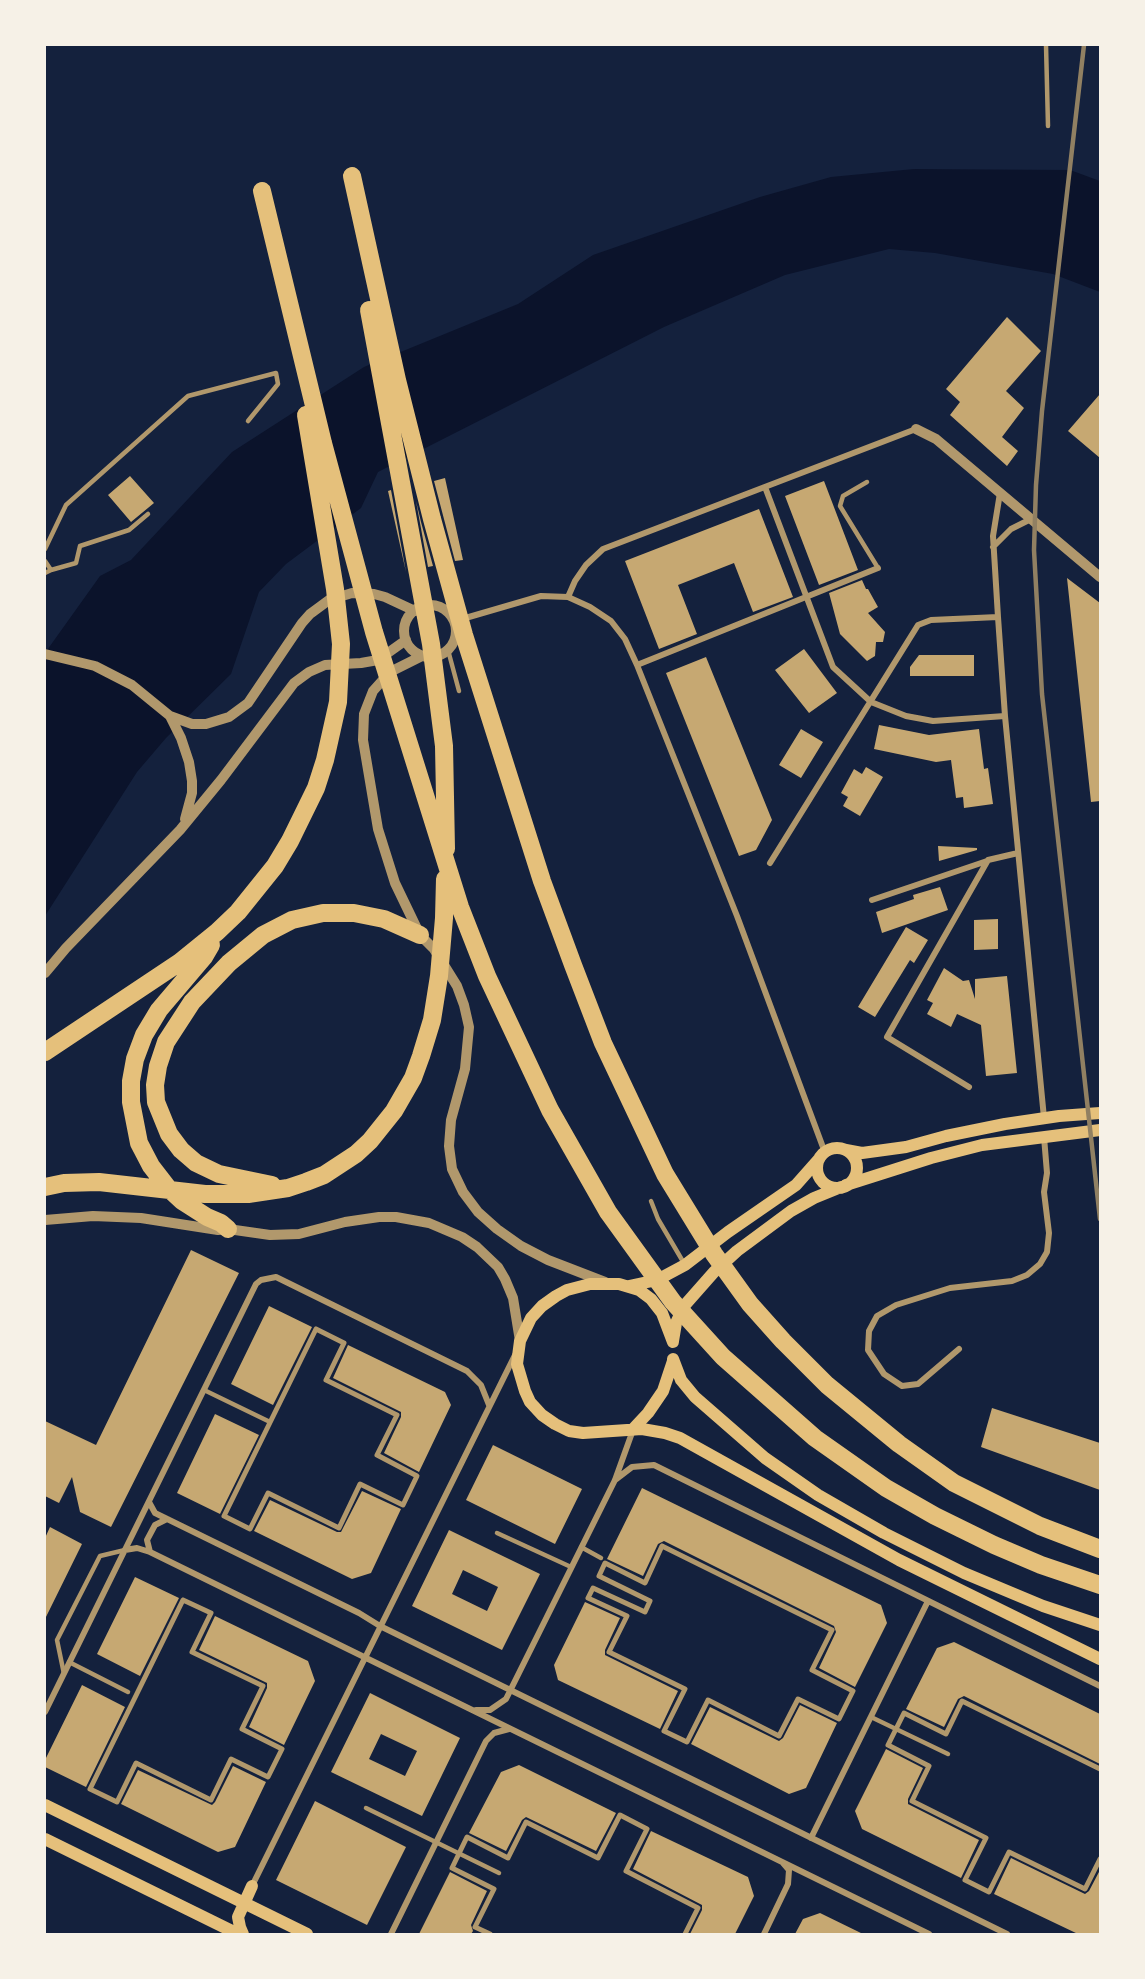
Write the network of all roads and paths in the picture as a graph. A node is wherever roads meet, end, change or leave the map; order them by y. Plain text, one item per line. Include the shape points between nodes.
1 (1046, 45) edge
2 (1047, 126) dead end
3 (352, 176) dead end
4 (262, 191) dead end
5 (363, 252) junction
6 (308, 380) junction
7 (248, 421) dead end
8 (916, 429) joint
9 (867, 482) dead end
10 (765, 487) junction
11 (1000, 492) junction
12 (148, 514) dead end
13 (1031, 519) junction
14 (993, 547) junction
15 (45, 549) edge
16 (45, 561) edge
17 (878, 568) joint
18 (51, 570) junction
19 (45, 573) edge
20 (1100, 577) edge
21 (568, 597) junction
22 (807, 597) junction
23 (415, 610) junction
24 (998, 617) junction
25 (454, 621) junction
26 (406, 640) junction
27 (447, 650) junction
28 (45, 654) edge
29 (422, 656) junction
30 (637, 665) junction
31 (459, 691) dead end
32 (871, 702) junction
33 (170, 716) junction
34 (1005, 716) junction
35 (180, 830) junction
36 (1018, 853) junction
37 (988, 860) junction
38 (770, 863) dead end
39 (872, 900) dead end
40 (217, 932) junction
41 (420, 935) junction
42 (45, 973) edge
43 (45, 1052) edge
44 (969, 1087) dead end
45 (1100, 1113) edge
46 (1044, 1118) junction
47 (1100, 1130) edge
48 (1044, 1136) junction
49 (846, 1150) junction
50 (824, 1155) junction
51 (844, 1186) junction
52 (45, 1187) edge
53 (288, 1188) junction
54 (651, 1201) dead end
55 (45, 1220) edge
56 (228, 1229) junction
57 (685, 1265) junction
58 (608, 1283) junction
59 (628, 1286) junction
60 (673, 1342) junction
61 (519, 1345) junction
62 (959, 1349) dead end
63 (673, 1359) junction
64 (204, 1390) junction
65 (489, 1405) junction
66 (268, 1421) dead end
67 (636, 1433) junction
68 (615, 1479) junction
69 (149, 1502) junction
70 (224, 1516) joint
71 (167, 1519) junction
72 (497, 1533) dead end
73 (581, 1547) junction
74 (1100, 1549) edge
75 (125, 1550) junction
76 (150, 1552) junction
77 (601, 1558) dead end
78 (571, 1567) junction
79 (1100, 1585) edge
80 (928, 1600) junction
81 (389, 1608) junction
82 (365, 1617) junction
83 (1100, 1625) edge
84 (380, 1626) junction
85 (395, 1634) junction
86 (372, 1642) junction
87 (348, 1650) junction
88 (609, 1652) joint
89 (365, 1658) junction
90 (1100, 1659) edge
91 (69, 1662) junction
92 (380, 1665) junction
93 (519, 1672) junction
94 (357, 1673) junction
95 (64, 1674) junction
96 (1100, 1686) edge
97 (510, 1690) junction
98 (128, 1692) dead end
99 (528, 1699) junction
100 (130, 1709) joint
101 (472, 1710) junction
102 (45, 1712) edge
103 (871, 1717) junction
104 (896, 1729) junction
105 (515, 1731) junction
106 (948, 1754) dead end
107 (1100, 1769) edge
108 (45, 1805) edge
109 (366, 1808) dead end
110 (811, 1838) junction
111 (45, 1839) edge
112 (436, 1842) junction
113 (459, 1853) junction
114 (1100, 1859) edge
115 (780, 1861) junction
116 (499, 1873) dead end
117 (252, 1887) junction
118 (227, 1895) junction
119 (244, 1903) junction
120 (238, 1934) edge
121 (243, 1934) edge
122 (307, 1934) edge
123 (391, 1934) edge
124 (490, 1934) edge
125 (685, 1934) edge
126 (764, 1934) edge
127 (929, 1934) edge
128 (1007, 1934) edge

1 - 2 lane
3 - 5 highway
4 - 6 highway
5 - 53 highway via 438,695 447,816 444,918 432,1020 404,1095 383,1127 356,1154 324,1175
5 - 74 highway via 464,635 542,881 603,1043 665,1174 750,1304 828,1385 954,1483 1040,1526
6 - 40 highway via 305,417 339,618 338,702 316,788 295,833 257,890
6 - 79 highway via 374,632 460,908 545,1100 609,1212 673,1302 723,1357 814,1438 886,1488 935,1516 1041,1565
7 - 15 lane via 278,384 276,374 188,396 66,505
8 - 10 street
8 - 11 street via 936,440
9 - 17 lane via 843,496 840,506
10 - 21 street via 603,549 586,565
10 - 22 street
11 - 13 street
11 - 14 street
12 - 18 lane via 129,530 80,546 76,563
13 - 14 street via 1011,529
13 - 20 street
14 - 24 street
16 - 18 lane
17 - 22 street
18 - 19 lane
21 - 25 street via 541,596
21 - 30 street via 611,621
22 - 30 street
22 - 32 street via 833,667
23 - 25 street via 437,606
23 - 26 street via 406,624
23 - 33 street via 374,594 352,593 329,600 302,623 248,703 229,717 192,724
24 - 32 street via 932,620 918,626
24 - 34 street
25 - 27 street via 455,637
26 - 29 street
26 - 35 street via 378,660 325,665 294,683
27 - 29 street via 433,657
27 - 31 lane
28 - 33 street via 114,675
29 - 41 street via 381,681 368,702 362,727 385,856
30 - 50 street via 737,916
32 - 34 street via 906,716 933,721
32 - 38 street
33 - 35 street via 189,762 192,793
34 - 36 street
35 - 42 street
36 - 37 street
36 - 46 street
37 - 39 street
37 - 44 street via 887,1037
40 - 43 highway via 180,962
40 - 56 highway via 204,957 159,1010 144,1035 135,1059 131,1102 139,1143 151,1166 182,1201
41 - 53 highway via 384,919 354,913 323,913 292,920 263,935 208,984 166,1042 158,1066 156,1102 169,1134 181,1150 219,1174
41 - 58 street via 434,949 457,986 469,1026 468,1051 448,1146 452,1169 463,1192 478,1212 521,1246
45 - 46 main road
46 - 49 main road via 906,1147
47 - 48 main road
48 - 51 main road via 982,1145
48 - 62 street via 1049,1233 1047,1252 1040,1264 1012,1281 950,1288 896,1305 877,1316 869,1331 868,1350 884,1374 902,1386 918,1384
49 - 50 main road
49 - 51 main road via 855,1159 856,1171
50 - 51 main road via 820,1178 829,1186
50 - 57 main road via 796,1185
51 - 60 main road via 791,1211 737,1251 684,1306
52 - 53 highway via 99,1182 226,1195
54 - 57 lane
55 - 56 street via 141,1218
56 - 61 street via 284,1235 379,1217 413,1220 446,1230 477,1247 506,1279 513,1298
57 - 59 main road via 657,1280
58 - 59 main road
58 - 61 main road via 590,1284 556,1296 531,1318
59 - 60 main road via 651,1299 662,1313
60 - 63 main road
61 - 65 street
61 - 67 main road via 517,1364 528,1396 542,1415 569,1431
63 - 67 main road via 663,1391
63 - 83 main road via 681,1380 695,1397 765,1458 818,1495 964,1573
64 - 65 street via 256,1284 266,1277 280,1279 467,1371 481,1385
64 - 66 lane
64 - 69 street
65 - 81 street
67 - 68 street
67 - 90 main road via 680,1438 899,1560
68 - 73 street
68 - 80 street via 632,1467 654,1465
69 - 71 street via 155,1513
69 - 75 street
70 - 70 street via 250,1529 268,1493 339,1528 360,1484 403,1505 417,1476 377,1455 397,1414 326,1380 344,1343 316,1329
71 - 76 street via 155,1525 147,1540
71 - 82 street
72 - 78 lane
73 - 77 lane
73 - 78 street
75 - 76 street
75 - 91 street
75 - 95 lane via 100,1556 57,1640
76 - 87 street
78 - 93 street
80 - 96 street
80 - 103 street
81 - 82 street via 378,1618
81 - 84 street
82 - 84 street
84 - 85 street
84 - 86 street
85 - 86 street via 382,1633
85 - 97 street
86 - 89 street
86 - 92 street via 372,1655
87 - 89 street
87 - 94 street via 357,1660
88 - 88 street via 627,1616 588,1598 593,1588 645,1612 650,1601 599,1576 605,1563 645,1583 663,1546 832,1630 812,1670 853,1691 839,1719 798,1699 779,1736 708,1700 687,1743 664,1731 685,1689
89 - 92 street
89 - 94 street
91 - 95 street
91 - 98 lane
92 - 101 street
93 - 97 street
93 - 99 street via 518,1688
94 - 117 street
95 - 102 street
97 - 99 street
97 - 101 street via 496,1707
99 - 110 street
100 - 100 street via 90,1789 117,1802 136,1763 211,1800 231,1759 268,1777 282,1749 242,1729 263,1686 192,1652 211,1613 183,1600
101 - 105 street
103 - 104 lane
103 - 110 street
104 - 106 lane
104 - 107 street via 904,1713 946,1734 962,1701
104 - 114 street via 888,1745 929,1766 912,1801 986,1838 965,1880 989,1892 1009,1852 1085,1889
105 - 112 street via 498,1731 486,1740
105 - 115 street
108 - 118 main road
109 - 112 lane
110 - 128 street
111 - 120 main road
112 - 113 lane
112 - 123 street
113 - 116 lane
113 - 124 street via 452,1868 494,1889 475,1927
113 - 125 street via 467,1837 508,1858 526,1822 598,1858 620,1815 647,1829 626,1871 698,1908
115 - 126 street via 789,1870 788,1884
115 - 127 street
117 - 118 main road via 241,1895
117 - 119 main road
118 - 119 main road
119 - 121 main road via 238,1917
119 - 122 main road

